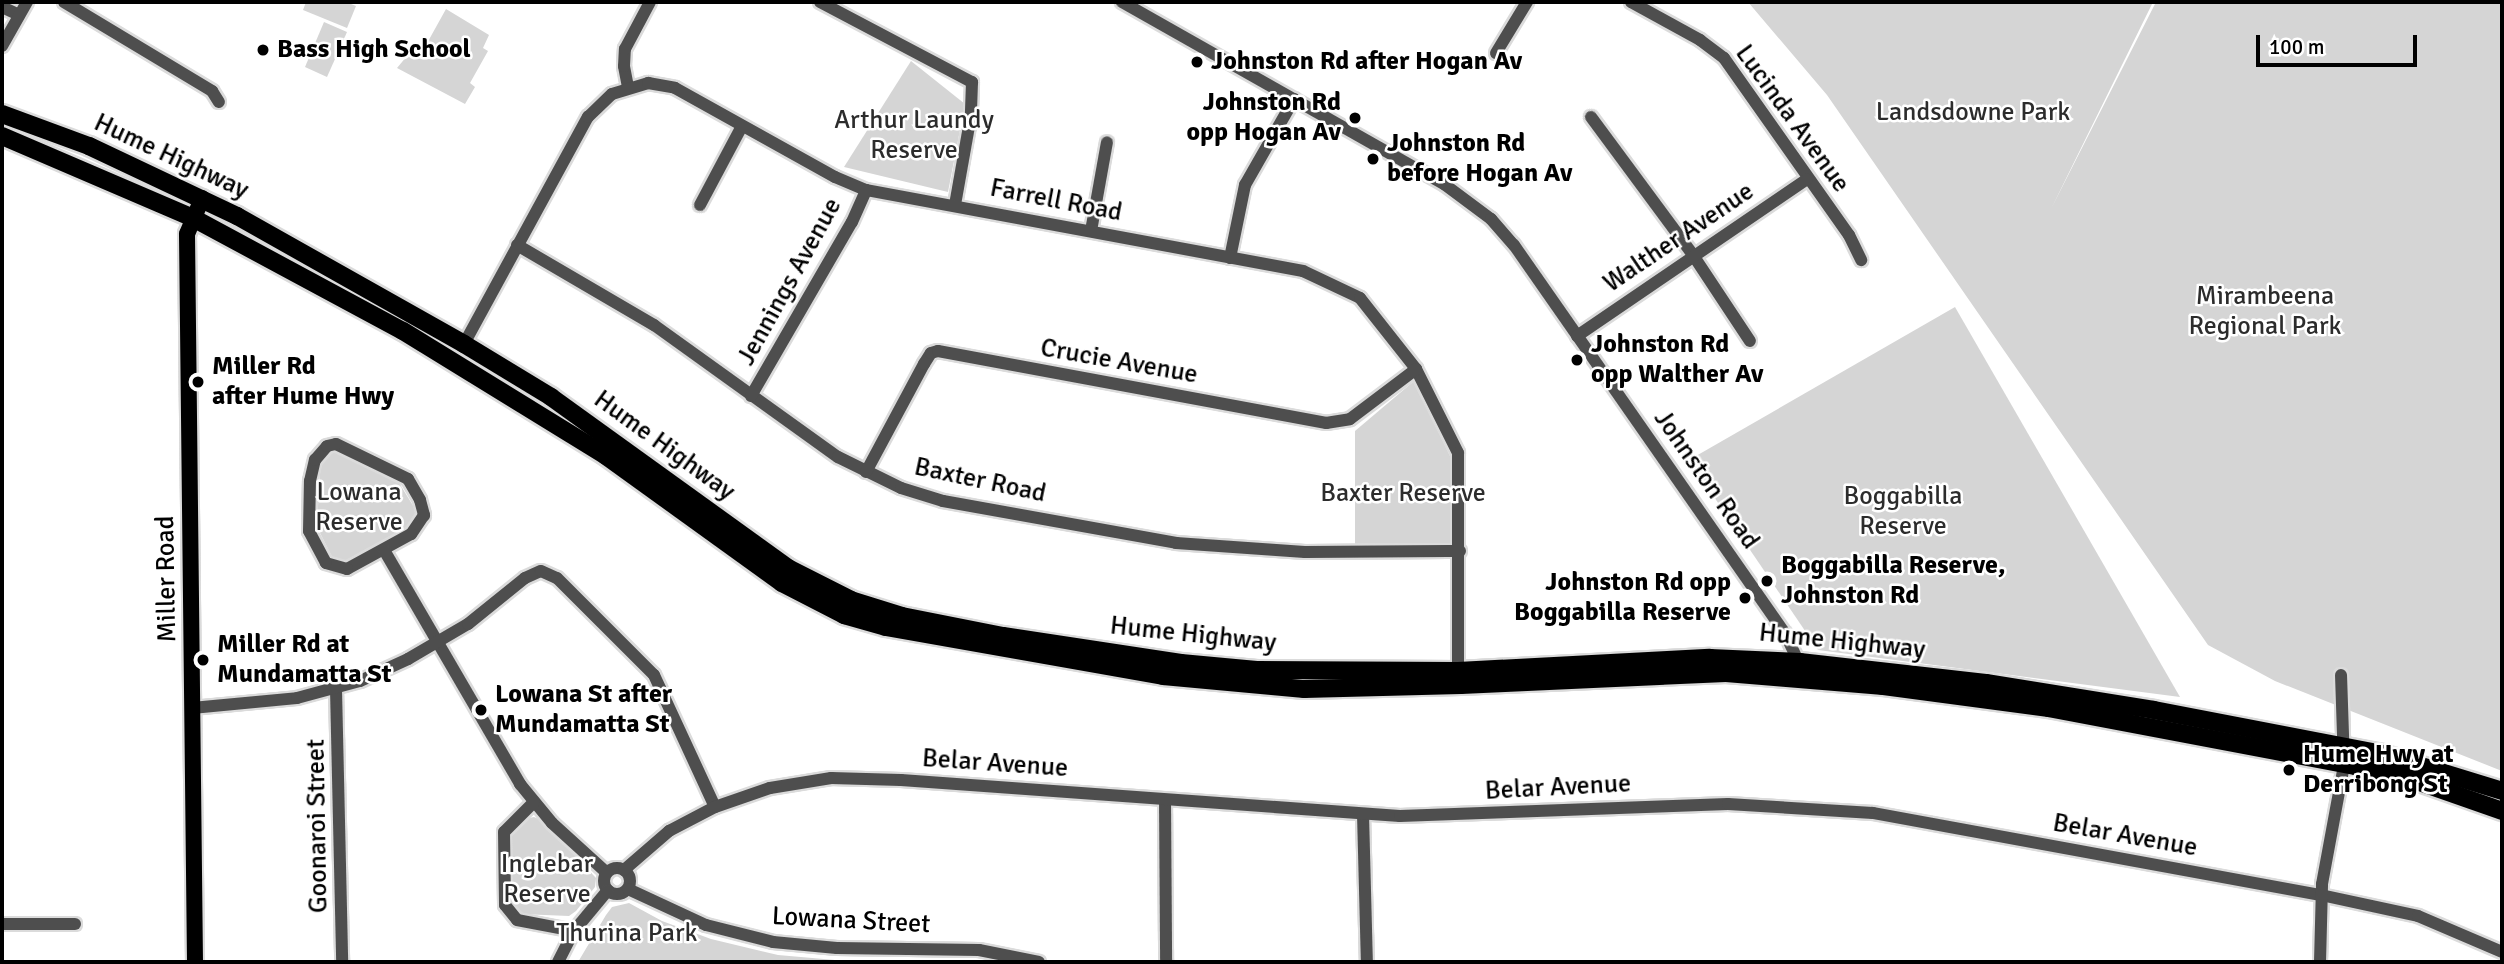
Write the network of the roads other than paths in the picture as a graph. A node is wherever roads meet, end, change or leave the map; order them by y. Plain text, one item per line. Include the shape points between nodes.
1 (27, 2) edge
2 (64, 2) edge
3 (650, 2) edge
4 (820, 2) edge
5 (1122, 2) edge
6 (1527, 2) edge
7 (1631, 2) edge
8 (2, 7) edge
9 (19, 15) junction
10 (2, 46) edge
11 (1496, 53) dead end
12 (628, 87) junction
13 (1294, 99) junction
14 (219, 102) dead end
15 (2, 114) edge
16 (1591, 117) dead end
17 (743, 126) junction
18 (2, 136) edge
19 (1107, 142) dead end
20 (1807, 178) junction
21 (866, 190) junction
22 (202, 198) junction
23 (700, 205) dead end
24 (955, 205) junction
25 (193, 218) junction
26 (1091, 231) junction
27 (517, 245) junction
28 (1693, 255) junction
29 (1230, 258) junction
30 (1861, 260) dead end
31 (1577, 336) junction
32 (1750, 341) dead end
33 (464, 344) junction
34 (1416, 369) junction
35 (751, 396) junction
36 (866, 472) junction
37 (384, 550) junction
38 (1460, 551) junction
39 (436, 643) junction
40 (1802, 669) junction
41 (1458, 671) junction
42 (2341, 675) dead end
43 (336, 689) junction
44 (192, 708) junction
45 (2344, 756) junction
46 (2502, 792) edge
47 (1165, 800) junction
48 (534, 802) junction
49 (715, 807) junction
50 (2502, 811) edge
51 (1363, 814) junction
52 (624, 870) junction
53 (607, 873) junction
54 (628, 889) junction
55 (608, 890) junction
56 (2321, 895) junction
57 (2, 924) edge
58 (75, 924) dead end
59 (574, 931) junction
60 (2502, 952) edge
61 (195, 962) edge
62 (342, 962) edge
63 (558, 962) edge
64 (1039, 962) edge
65 (1166, 962) edge
66 (1367, 962) edge
67 (2320, 962) edge

1 - 9 street
2 - 14 street via 212,91
3 - 12 street via 625,49
4 - 24 street via 972,82 971,115
5 - 13 street, Johnston Road
6 - 11 street
7 - 20 street, Lucinda Avenue via 1724,58
8 - 9 street
9 - 10 street
12 - 17 street, Farrell Road via 648,83 675,88
12 - 27 street, Farrell Road via 603,100 588,117
13 - 29 street via 1245,185
13 - 31 street, Johnston Road via 1472,202 1514,245
15 - 22 highway, Hume Highway via 89,146
16 - 28 street
17 - 21 street, Farrell Road
17 - 23 street
18 - 25 highway, Hume Highway
19 - 26 street
20 - 28 street, Walther Avenue
20 - 30 street, Lucinda Avenue via 1849,235
21 - 24 street, Farrell Road
21 - 35 street, Jennings Avenue
22 - 25 main road, Miller Road
22 - 33 highway, Hume Highway
24 - 26 street, Farrell Road
25 - 40 highway, Hume Highway via 403,331 606,456 782,583 808,599 865,621 1163,676 1304,689
25 - 44 main road, Miller Road via 187,234
26 - 29 street, Farrell Road
27 - 33 street, Farrell Road
27 - 35 street, Baxter Road via 654,325
28 - 31 street, Walther Avenue
28 - 32 street
29 - 34 street, Farrell Road via 1303,271 1360,298
31 - 40 street, Johnston Road via 1785,633
33 - 41 highway, Hume Highway via 598,429 788,568 822,587 889,612 1003,636 1181,663 1315,672
34 - 36 street, Crucie Avenue via 1350,419 1326,423 938,351 924,364
34 - 38 street, Farrell Road via 1458,453
35 - 36 street, Baxter Road via 814,442
36 - 38 street, Baxter Road via 943,501 1176,543 1305,552
37 - 37 street via 347,569 333,567 321,557 309,531 310,481 315,460 327,446 346,446 400,473 413,487 423,508 421,523
37 - 39 street
38 - 41 street, Farrell Road
39 - 43 street
39 - 48 street
39 - 49 street via 468,624 532,573 550,573 654,675
40 - 41 highway, Hume Highway via 1710,658
40 - 45 highway, Hume Highway
42 - 45 street
43 - 44 street via 257,704
43 - 62 street, Goonaroi Street
44 - 61 main road, Miller Road
45 - 46 highway, Hume Highway via 2420,764
45 - 50 highway, Hume Highway
45 - 56 street
47 - 49 street, Belar Avenue via 831,778 770,788
47 - 51 street, Belar Avenue
47 - 65 street
48 - 53 street
48 - 59 street via 507,827 503,837 505,905 517,920
49 - 52 street, Belar Avenue via 669,831
51 - 56 street, Belar Avenue via 1450,816 1717,803 1873,813
51 - 66 street
52 - 53 street via 614,868
52 - 54 street via 631,879
53 - 55 street
54 - 55 street via 618,895
54 - 64 street, Lowana Street via 706,925 773,942 979,950
55 - 59 street
56 - 60 street, Belar Avenue via 2418,916
56 - 67 street
57 - 58 street
59 - 63 street

